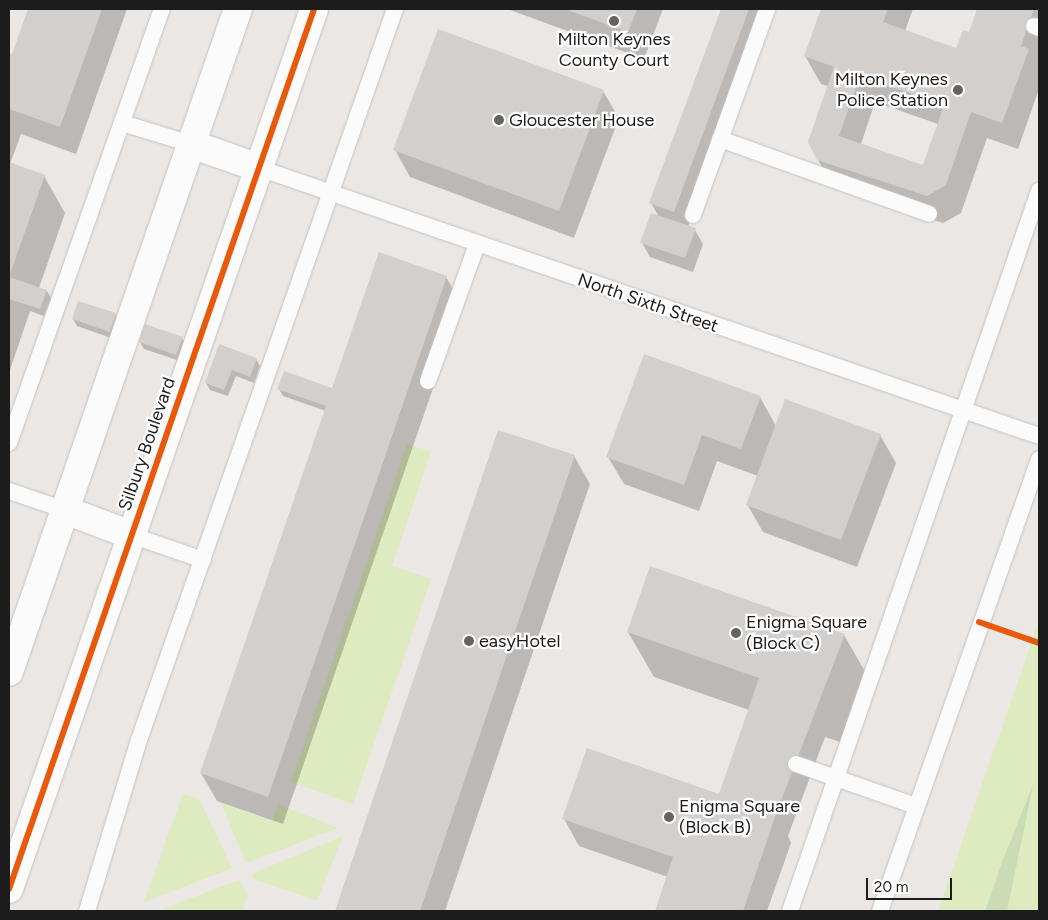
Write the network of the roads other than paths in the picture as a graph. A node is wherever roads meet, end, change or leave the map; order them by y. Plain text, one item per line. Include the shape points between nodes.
1 (162, 9) edge
2 (238, 9) edge
3 (314, 9) edge
4 (395, 9) edge
5 (767, 9) edge
6 (122, 123) junction
7 (720, 139) junction
8 (191, 144) junction
9 (259, 168) junction
10 (1039, 191) edge
11 (329, 192) junction
12 (929, 214) dead end
13 (693, 215) dead end
14 (477, 244) junction
15 (428, 381) dead end
16 (963, 408) junction
17 (1039, 436) edge
18 (9, 443) edge
19 (1039, 459) edge
20 (9, 491) edge
21 (65, 510) junction
22 (131, 535) junction
23 (203, 560) junction
24 (9, 672) edge
25 (796, 764) dead end
26 (836, 778) junction
27 (916, 806) junction
28 (9, 889) edge
29 (87, 911) edge
30 (790, 911) edge
31 (880, 911) edge

1 - 6 lane
2 - 8 street
3 - 9 street, Silbury Boulevard
4 - 11 lane
5 - 7 lane
6 - 8 lane
6 - 18 lane
7 - 12 lane
7 - 13 lane
8 - 9 street
8 - 21 street
9 - 11 lane, North Sixth Street
9 - 22 street, Silbury Boulevard
10 - 16 lane
11 - 14 lane, North Sixth Street
11 - 23 lane
14 - 15 lane
14 - 16 lane, North Sixth Street
16 - 17 lane, North Sixth Street
16 - 26 lane
19 - 27 lane
20 - 21 lane
21 - 22 street
21 - 24 street
22 - 23 lane
22 - 28 street, Silbury Boulevard
23 - 29 lane via 139,740
25 - 26 lane
26 - 27 lane
26 - 30 lane
27 - 31 lane

